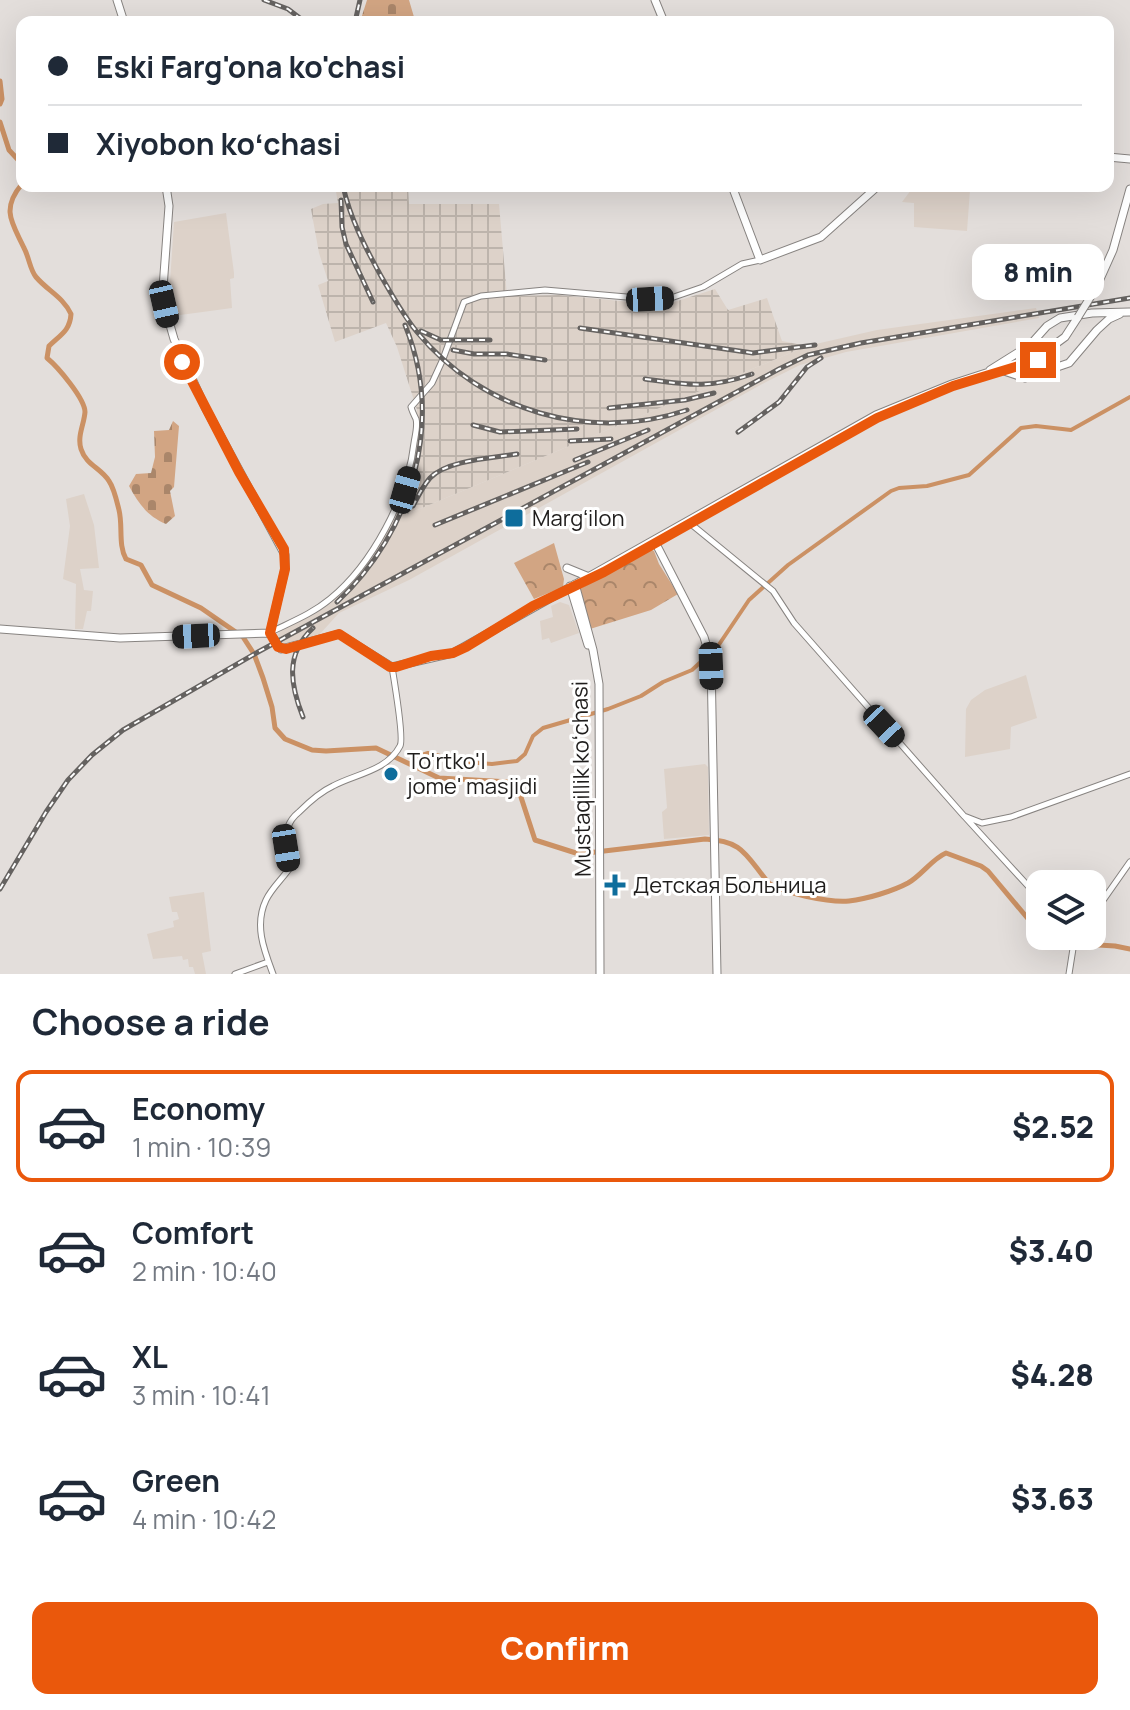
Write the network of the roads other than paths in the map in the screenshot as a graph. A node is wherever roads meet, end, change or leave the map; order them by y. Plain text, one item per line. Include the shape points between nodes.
1 (1130, 189) edge
2 (167, 192) edge
3 (734, 192) edge
4 (871, 192) edge
5 (1130, 206) edge
6 (760, 260) junction
7 (1097, 288) junction
8 (1130, 312) edge
9 (1092, 313) junction
10 (1097, 330) junction
11 (1007, 358) junction
12 (1016, 367) junction
13 (1004, 371) junction
14 (986, 372) junction
15 (1021, 378) junction
16 (833, 440) junction
17 (691, 524) junction
18 (655, 541) junction
19 (567, 568) dead end
20 (589, 577) junction
21 (573, 586) junction
22 (546, 600) junction
23 (577, 607) junction
24 (585, 627) junction
25 (0, 629) edge
26 (270, 633) junction
27 (392, 667) junction
28 (1130, 774) edge
29 (964, 816) junction
30 (984, 823) junction
31 (973, 826) junction
32 (1130, 862) edge
33 (1026, 884) edge
34 (1106, 896) edge
35 (1073, 950) edge
36 (268, 962) junction
37 (235, 974) edge
38 (273, 974) edge
39 (598, 974) edge
40 (717, 974) edge
41 (1069, 974) edge

1 - 7 main road
2 - 26 main road via 163,296 174,339 285,555
3 - 6 main road
4 - 6 main road via 821,237
5 - 7 main road via 1115,256
6 - 26 street via 668,299 545,290 464,302 430,386 411,407 416,423 410,471 384,529 334,596
7 - 12 main road, bridge via 1071,335 1056,350
8 - 9 main road
8 - 10 main road
9 - 10 main road via 1099,321
9 - 11 main road via 1051,322 1030,345
10 - 15 main road via 1069,363
11 - 12 main road via 1006,363
11 - 14 main road
12 - 13 main road
12 - 14 main road
12 - 15 main road
13 - 15 main road
13 - 16 main road via 920,399
14 - 16 main road via 914,398
16 - 17 main road
16 - 18 main road
17 - 18 main road
17 - 29 street via 768,587
18 - 20 main road
18 - 21 main road
18 - 40 main road via 711,661
19 - 20 main road
20 - 21 main road
21 - 22 main road
21 - 23 main road, Mustaqillik koʻchasi
21 - 24 main road, Mustaqillik koʻchasi
22 - 23 main road via 565,598
22 - 27 main road via 453,653
23 - 24 main road, Mustaqillik koʻchasi
24 - 39 main road, Mustaqillik koʻchasi via 598,703
25 - 26 main road via 120,638
26 - 27 main road via 278,647 286,649 339,634
27 - 36 street via 402,737 393,755 312,799 288,826 289,869 263,910 261,934
28 - 30 street
29 - 30 street
29 - 31 street
30 - 31 street
31 - 33 street
32 - 34 street
35 - 41 street
36 - 37 street
36 - 38 street

